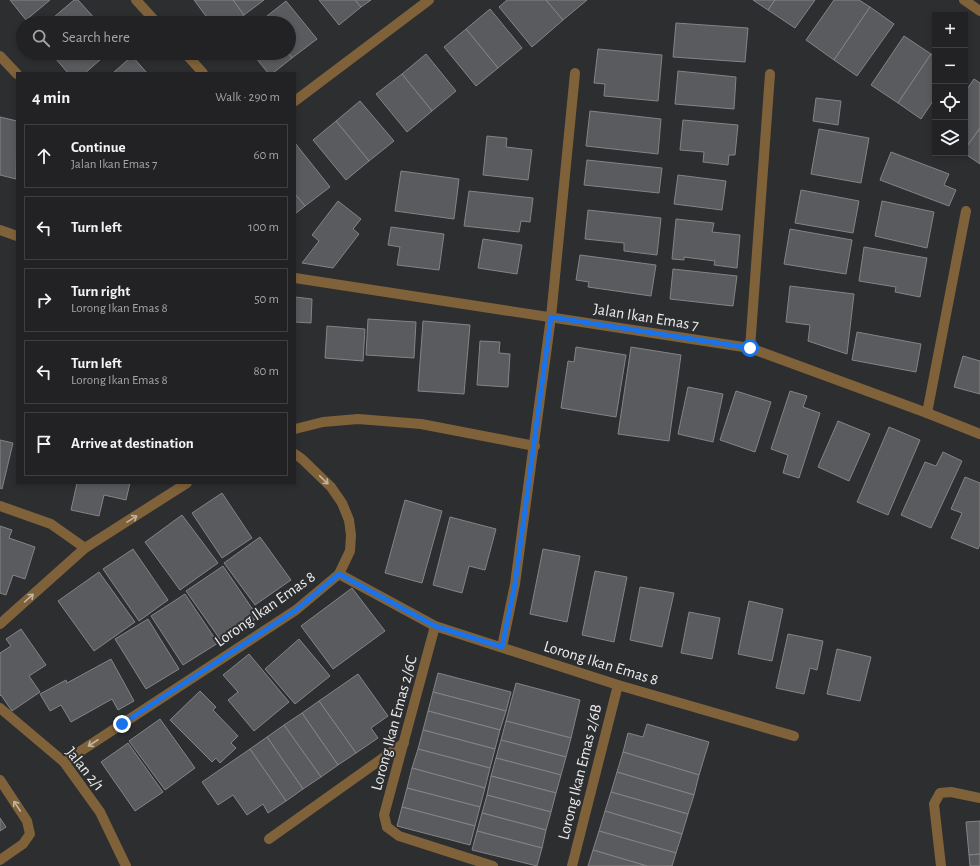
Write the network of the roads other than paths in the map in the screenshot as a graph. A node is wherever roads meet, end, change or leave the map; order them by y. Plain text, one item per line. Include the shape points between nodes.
1 (136, 0) edge
2 (430, 0) edge
3 (964, 0) edge
4 (980, 11) edge
5 (151, 16) edge
6 (0, 56) edge
7 (191, 60) edge
8 (202, 72) edge
9 (16, 73) edge
10 (575, 73) dead end
11 (770, 74) dead end
12 (296, 100) edge
13 (966, 211) dead end
14 (0, 230) edge
15 (16, 236) edge
16 (296, 278) edge
17 (551, 317) junction
18 (750, 348) junction
19 (927, 413) junction
20 (296, 429) edge
21 (980, 434) edge
22 (535, 446) junction
23 (296, 455) edge
24 (186, 484) edge
25 (0, 506) edge
26 (85, 548) junction
27 (339, 574) junction
28 (0, 624) edge
29 (435, 626) junction
30 (502, 647) junction
31 (618, 685) junction
32 (0, 708) edge
33 (794, 736) dead end
34 (404, 743) junction
35 (64, 762) junction
36 (0, 780) edge
37 (980, 798) edge
38 (269, 839) dead end
39 (0, 860) edge
40 (126, 866) edge
41 (493, 866) edge
42 (572, 866) edge
43 (941, 866) edge

1 - 5 street
2 - 12 street
3 - 4 street
6 - 9 street
7 - 8 street
10 - 17 street
11 - 18 street
13 - 19 street
14 - 15 street
16 - 17 street, Jalan Ikan Emas 7
17 - 18 street, Jalan Ikan Emas 7
17 - 22 street
18 - 19 street, Jalan Ikan Emas 7
19 - 21 street, Jalan Ikan Emas 7
20 - 22 street via 323,422 358,419 421,424
22 - 30 street via 515,584
23 -> 27 street via 331,487 349,520 350,551
26 -> 24 street
25 - 26 street via 51,524
28 -> 26 street
27 - 29 street, Lorong Ikan Emas 8
27 -> 35 street, Lorong Ikan Emas 8 via 296,610
29 - 30 street, Lorong Ikan Emas 8
29 - 34 street, Lorong Ikan Emas 2/6C
30 - 31 street, Lorong Ikan Emas 8
31 - 33 street, Lorong Ikan Emas 8
31 - 42 street, Lorong Ikan Emas 2/6B
32 - 35 street, Jalan 2/1
34 - 38 street
34 - 41 street, Lorong Ikan Emas 2/6C via 384,815 387,827 399,836
35 - 40 street, Jalan 2/1 via 100,812
39 -> 36 street via 23,844 30,834 27,821
37 - 43 street via 951,792 940,793 934,804

